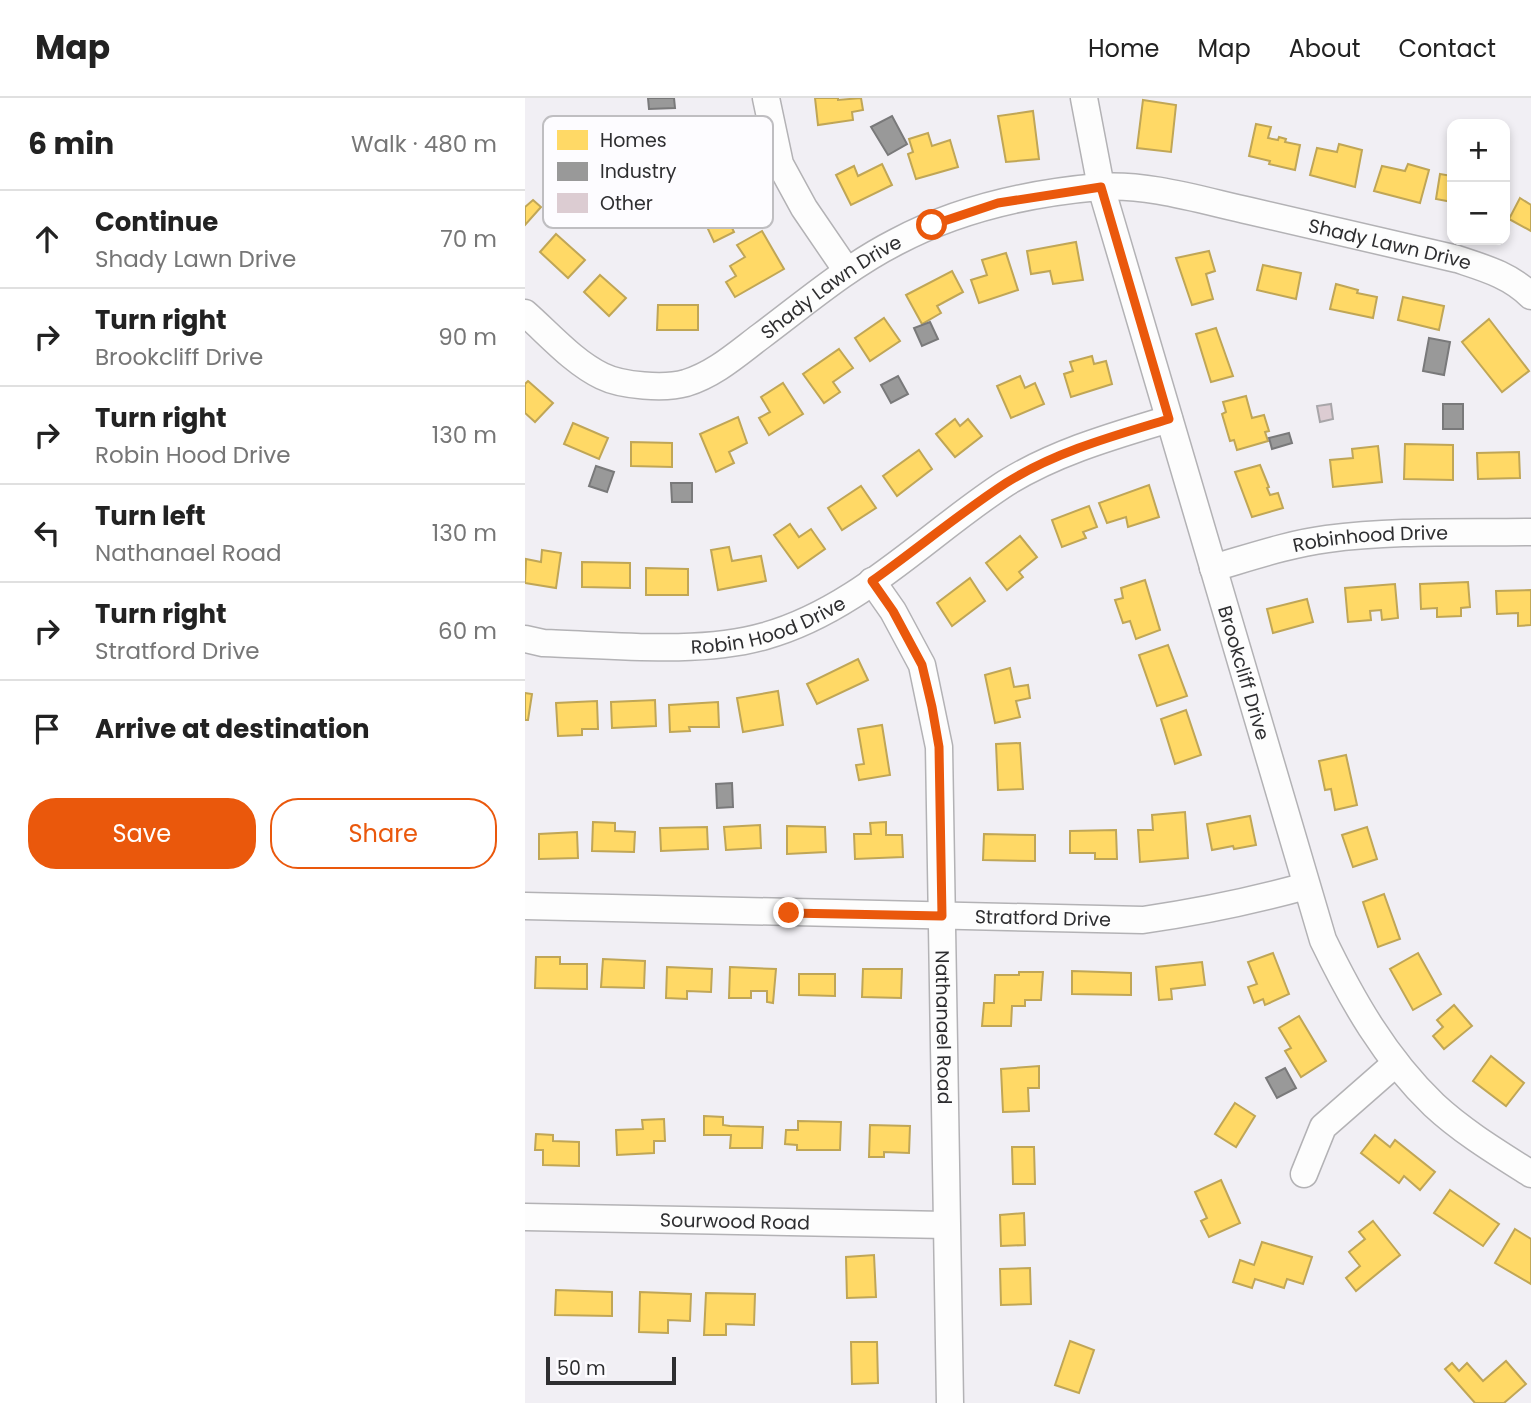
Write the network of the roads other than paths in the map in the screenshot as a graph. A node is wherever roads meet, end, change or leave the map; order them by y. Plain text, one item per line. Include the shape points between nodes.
1 (766, 98) edge
2 (1084, 98) edge
3 (770, 116) edge
4 (773, 131) edge
5 (1101, 187) junction
6 (847, 271) junction
7 (1531, 296) edge
8 (525, 313) edge
9 (1169, 419) junction
10 (1531, 532) edge
11 (1213, 568) junction
12 (872, 581) junction
13 (525, 639) edge
14 (1306, 886) junction
15 (525, 906) edge
16 (942, 916) junction
17 (1396, 1063) junction
18 (1304, 1174) dead end
19 (1531, 1174) edge
20 (525, 1217) edge
21 (946, 1225) junction
22 (950, 1403) edge

1 - 3 street
2 - 5 street, Brookcliff Drive
4 - 6 street via 780,164
5 - 6 street, Shady Lawn Drive via 998,203 942,220
5 - 7 street, Shady Lawn Drive via 1191,198 1457,259 1499,273
5 - 9 street, Brookcliff Drive
6 - 8 street, Shady Lawn Drive via 713,372 683,384 627,384 604,377
9 - 11 street, Brookcliff Drive
9 - 12 street, Robin Hood Drive via 1090,443 1007,483
10 - 11 street, Robinhood Drive via 1327,539
11 - 14 street, Brookcliff Drive
12 - 13 street, Robin Hood Drive via 794,626 715,647
12 - 16 street, Nathanael Road via 922,665 932,707 939,747
14 - 16 street, Stratford Drive via 1244,903 1143,920
14 - 17 street, Brookcliff Drive via 1323,940 1348,992
15 - 16 street, Stratford Drive
16 - 21 street, Nathanael Road
17 - 18 street via 1324,1127
17 - 19 street, Brookcliff Drive via 1435,1105
20 - 21 street, Sourwood Road
21 - 22 street, Nathanael Road

